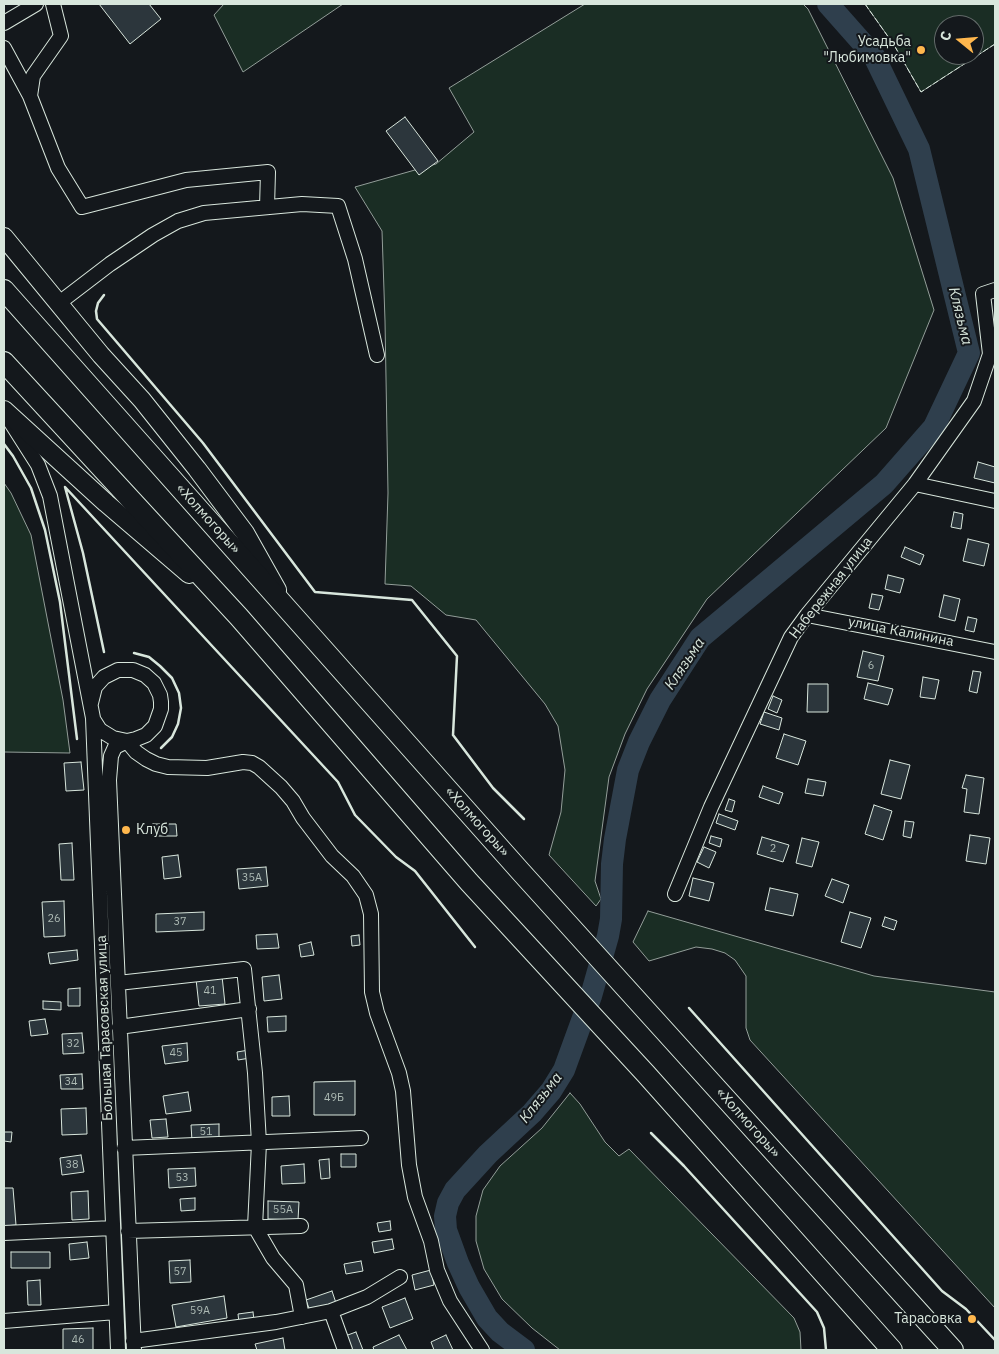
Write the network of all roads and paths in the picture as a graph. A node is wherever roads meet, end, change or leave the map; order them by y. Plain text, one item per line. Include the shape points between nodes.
1 (36, 4) edge
2 (53, 4) edge
3 (4, 23) edge
4 (4, 48) edge
5 (30, 96) junction
6 (267, 207) junction
7 (4, 237) edge
8 (4, 290) edge
9 (989, 292) edge
10 (59, 303) junction
11 (377, 355) dead end
12 (4, 362) edge
13 (4, 411) edge
14 (915, 484) junction
15 (995, 501) edge
16 (290, 612) junction
17 (807, 615) junction
18 (239, 617) junction
19 (995, 652) edge
20 (92, 712) junction
21 (127, 741) junction
22 (675, 894) dead end
23 (118, 983) junction
24 (249, 1009) junction
25 (119, 1027) junction
26 (361, 1138) dead end
27 (259, 1143) junction
28 (124, 1148) junction
29 (301, 1226) dead end
30 (255, 1227) junction
31 (113, 1228) junction
32 (128, 1231) junction
33 (4, 1233) edge
34 (400, 1277) dead end
35 (331, 1311) junction
36 (116, 1312) junction
37 (302, 1317) junction
38 (4, 1321) edge
39 (134, 1346) edge
40 (118, 1350) edge
41 (344, 1350) edge
42 (482, 1350) edge
43 (892, 1350) edge
44 (953, 1350) edge

1 - 3 street
2 - 5 street via 62,36 33,76
4 - 5 street
5 - 6 street via 58,168 82,208 186,180 268,172
6 - 10 street via 204,213 178,221 117,259
6 - 11 street via 302,204 338,206 355,259
7 - 10 main road
8 - 16 highway, «Холмогоры»
9 - 14 street, Набережная улица via 990,354 974,401
10 - 16 main road via 197,468 245,533
12 - 18 highway
13 - 18 main road
13 - 20 street via 38,465 50,496
14 - 15 street
14 - 17 street, Набережная улица
16 - 44 highway, «Холмогоры»
17 - 19 street, улица Калинина
17 - 22 street, Набережная улица via 791,638 711,807
18 - 43 highway via 469,882 646,1074
20 - 21 street via 100,730 106,735
20 - 21 street via 95,687 104,677 118,670 133,670 145,675 160,695 159,718 146,735
20 - 31 street, Большая Тарасовская улица
21 - 23 street, Большая Тарасовская улица via 115,748 111,756 109,780
21 - 42 street via 146,759 168,767 207,768 243,762 259,767 293,801 332,856 353,876 366,895 371,914 372,992 403,1091 409,1165 416,1196 450,1302
23 - 24 street via 244,969
23 - 25 street, Большая Тарасовская улица
24 - 25 street
24 - 27 street
25 - 28 street, Большая Тарасовская улица
26 - 27 street
27 - 28 street
27 - 30 street
28 - 32 street, Большая Тарасовская улица
29 - 30 street
30 - 32 street
30 - 37 street via 273,1258 296,1284
31 - 33 street
31 - 36 street, Большая Тарасовская улица
32 - 39 street, Большая Тарасовская улица
34 - 35 street via 367,1297
35 - 37 street
35 - 41 street
36 - 38 street
36 - 40 street, Большая Тарасовская улица
37 - 39 street

